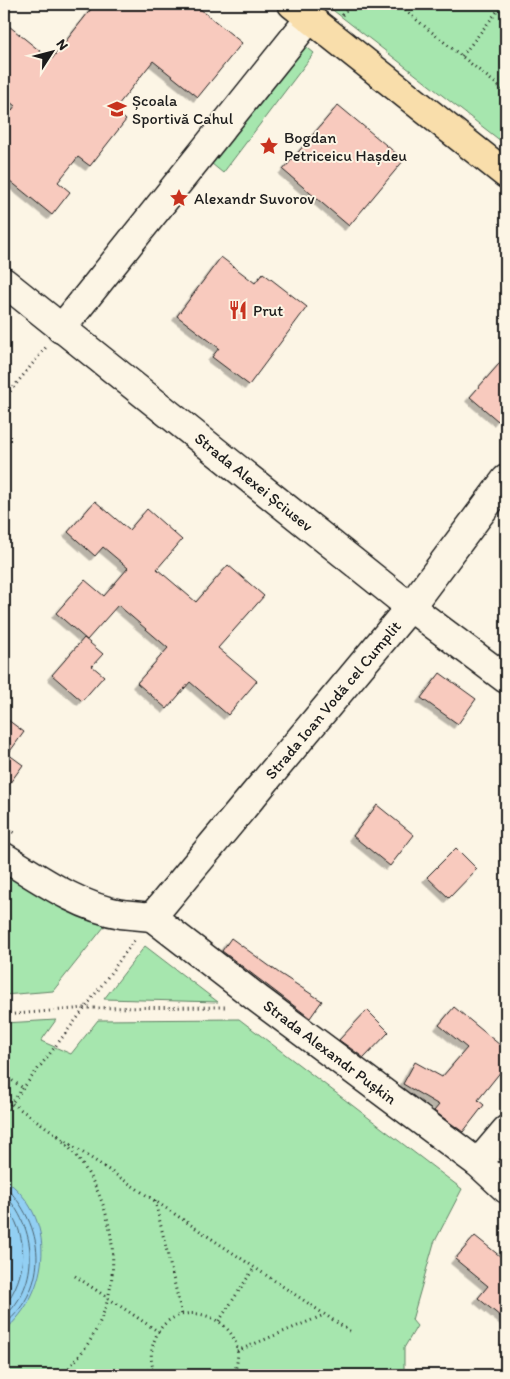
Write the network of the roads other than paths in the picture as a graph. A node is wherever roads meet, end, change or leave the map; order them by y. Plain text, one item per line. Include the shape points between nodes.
1 (301, 11) edge
2 (506, 174) edge
3 (4, 282) edge
4 (61, 328) junction
5 (506, 479) edge
6 (410, 607) junction
7 (506, 679) edge
8 (4, 857) edge
9 (152, 917) junction
10 (506, 1130) edge
11 (478, 1163) junction
12 (506, 1189) edge

1 - 2 main road
1 - 4 street
3 - 4 street, Strada Alexei Șciusev
4 - 6 street, Strada Alexei Șciusev
5 - 6 street, Strada Ioan Vodă cel Cumplit
6 - 7 street, Strada Alexei Șciusev
6 - 9 street, Strada Ioan Vodă cel Cumplit
8 - 9 street via 71,896 120,914
9 - 11 street, Strada Alexandr Pușkin
10 - 11 street
11 - 12 street, Strada Alexandr Pușkin

